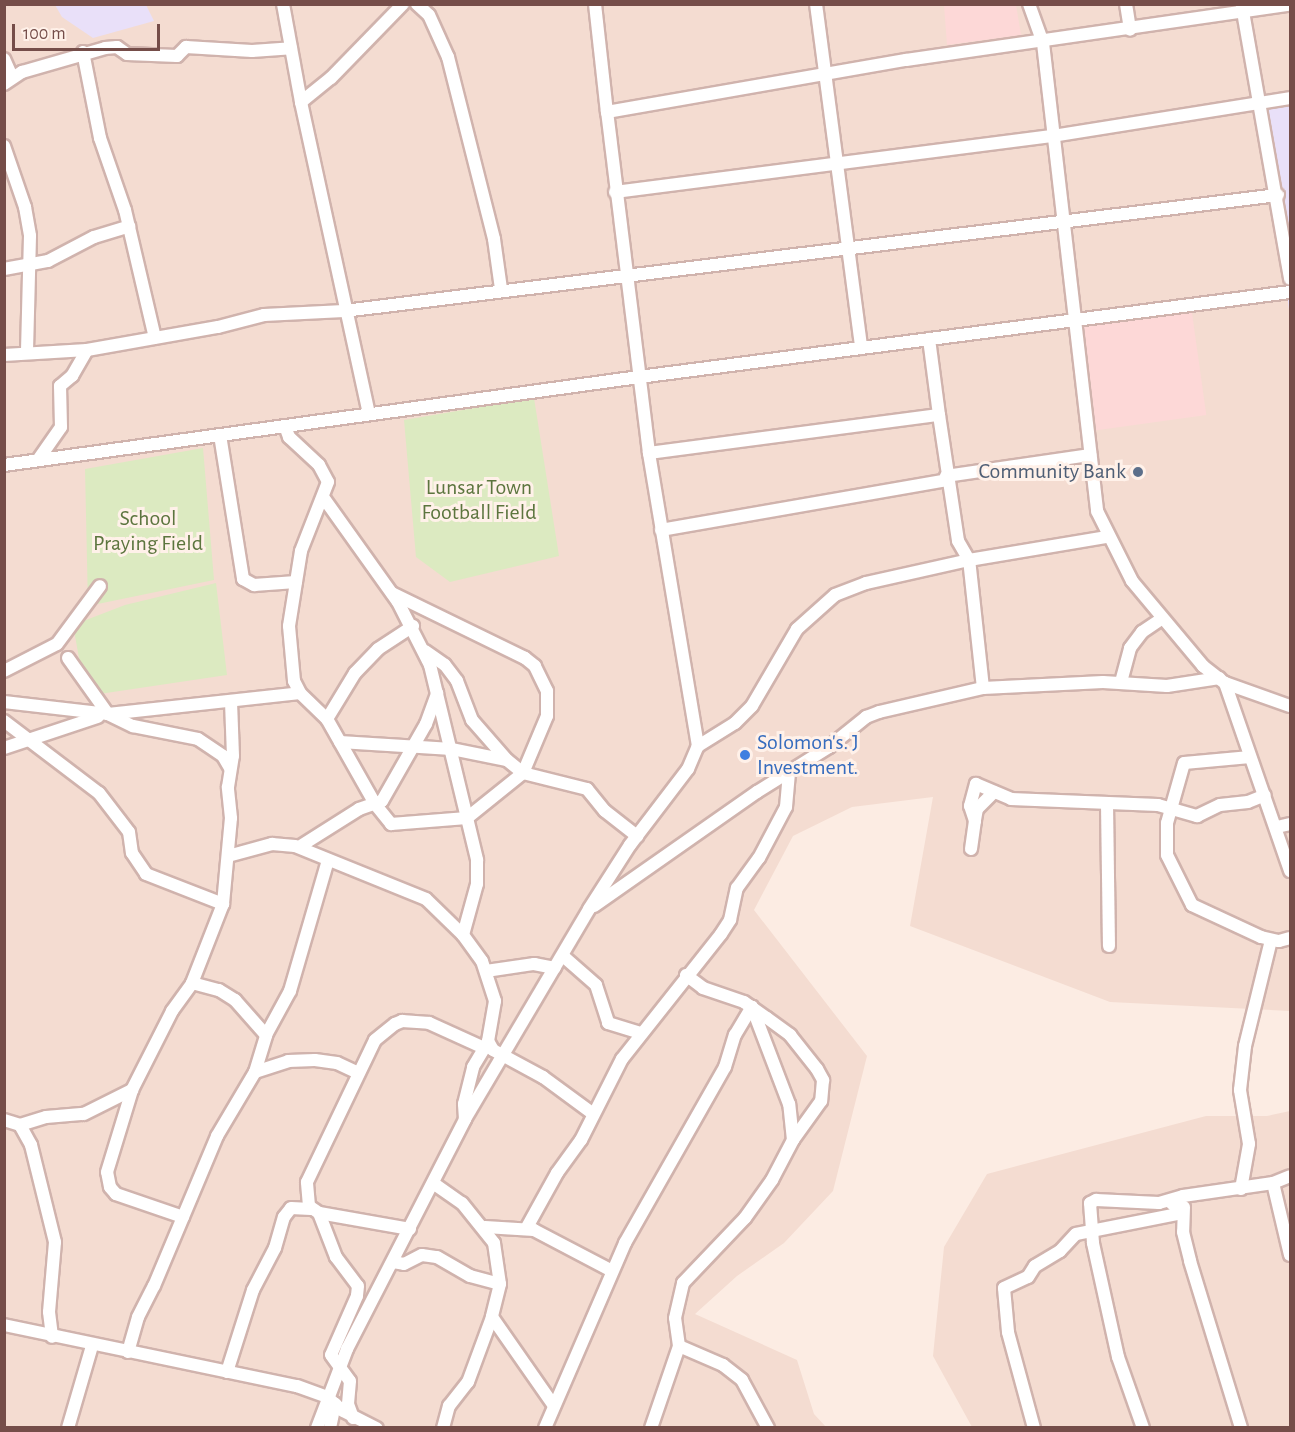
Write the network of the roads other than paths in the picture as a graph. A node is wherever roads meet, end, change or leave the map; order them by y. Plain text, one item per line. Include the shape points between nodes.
1 (283, 4) edge
2 (403, 4) edge
3 (417, 4) edge
4 (595, 4) edge
5 (816, 4) edge
6 (1029, 4) edge
7 (1126, 4) edge
8 (1290, 5) edge
9 (1242, 8) edge
10 (1130, 30) junction
11 (1043, 43) junction
12 (291, 48) junction
13 (83, 52) junction
14 (4, 59) edge
15 (824, 74) junction
16 (8, 80) edge
17 (1290, 98) edge
18 (301, 102) junction
19 (1262, 104) junction
20 (608, 112) junction
21 (1053, 136) junction
22 (4, 146) edge
23 (836, 164) junction
24 (615, 192) junction
25 (1278, 195) junction
26 (1062, 221) junction
27 (129, 226) junction
28 (847, 249) junction
29 (30, 267) junction
30 (4, 269) edge
31 (625, 274) junction
32 (1290, 279) edge
33 (501, 289) junction
34 (1290, 292) edge
35 (344, 311) junction
36 (1074, 322) junction
37 (155, 338) junction
38 (929, 339) junction
39 (861, 348) junction
40 (87, 350) junction
41 (27, 353) junction
42 (4, 355) edge
43 (639, 377) junction
44 (369, 414) junction
45 (939, 415) junction
46 (285, 426) junction
47 (220, 435) junction
48 (649, 453) junction
49 (1089, 455) junction
50 (38, 460) junction
51 (4, 465) edge
52 (947, 478) junction
53 (323, 497) junction
54 (661, 530) junction
55 (1107, 537) junction
56 (969, 560) junction
57 (297, 582) junction
58 (100, 586) dead end
59 (392, 593) junction
60 (1161, 619) junction
61 (413, 626) junction
62 (424, 650) junction
63 (68, 658) dead end
64 (4, 671) edge
65 (1222, 681) junction
66 (1121, 682) junction
67 (983, 688) junction
68 (437, 692) junction
69 (300, 693) junction
70 (4, 702) edge
71 (231, 702) junction
72 (1290, 706) edge
73 (108, 714) junction
74 (327, 719) junction
75 (4, 721) edge
76 (29, 739) junction
77 (340, 742) junction
78 (698, 746) junction
79 (412, 747) junction
80 (4, 748) edge
81 (452, 749) junction
82 (1250, 757) junction
83 (507, 760) junction
84 (230, 768) junction
85 (789, 772) junction
86 (523, 773) junction
87 (994, 792) junction
88 (1265, 795) junction
89 (375, 804) junction
90 (1107, 804) junction
91 (1171, 808) junction
92 (467, 818) junction
93 (975, 821) junction
94 (1290, 824) edge
95 (1277, 827) junction
96 (637, 836) junction
97 (299, 848) junction
98 (971, 849) dead end
99 (228, 856) junction
100 (328, 860) junction
101 (1290, 871) edge
102 (222, 904) junction
103 (589, 909) junction
104 (463, 935) junction
105 (1290, 938) edge
106 (1271, 940) junction
107 (1109, 946) dead end
108 (563, 956) junction
109 (555, 968) junction
110 (486, 971) junction
111 (686, 975) junction
112 (192, 984) junction
113 (752, 1007) junction
114 (641, 1033) junction
115 (266, 1035) junction
116 (490, 1050) junction
117 (255, 1072) junction
118 (358, 1072) junction
119 (132, 1090) junction
120 (592, 1113) junction
121 (465, 1119) junction
122 (4, 1120) edge
123 (20, 1125) junction
124 (793, 1140) junction
125 (1290, 1176) edge
126 (433, 1183) junction
127 (1273, 1183) junction
128 (1241, 1188) junction
129 (1192, 1195) junction
130 (1169, 1201) junction
131 (315, 1211) junction
132 (1182, 1213) junction
133 (183, 1217) junction
134 (485, 1227) junction
135 (410, 1229) junction
136 (526, 1229) junction
137 (1091, 1229) junction
138 (1290, 1255) edge
139 (393, 1262) junction
140 (612, 1271) junction
141 (500, 1284) junction
142 (492, 1317) junction
143 (4, 1325) edge
144 (52, 1337) junction
145 (92, 1346) junction
146 (679, 1346) junction
147 (129, 1352) junction
148 (340, 1367) junction
149 (227, 1372) junction
150 (331, 1401) junction
151 (554, 1406) junction
152 (349, 1413) junction
153 (442, 1427) edge
154 (68, 1428) edge
155 (317, 1428) edge
156 (330, 1428) edge
157 (362, 1428) edge
158 (377, 1428) edge
159 (545, 1428) edge
160 (651, 1428) edge
161 (768, 1428) edge
162 (1034, 1428) edge
163 (1143, 1428) edge
164 (1241, 1428) edge

1 - 12 street
2 - 18 street via 331,78
3 - 33 street via 429,15 451,67 494,239
4 - 20 street
5 - 15 street
6 - 11 street
7 - 10 street
8 - 9 street
9 - 10 street
9 - 19 street
10 - 11 street
11 - 15 street
11 - 21 street
12 - 13 street via 252,51 186,47 177,56 127,54 117,47
12 - 18 street
13 - 16 street
13 - 27 street via 100,138
14 - 16 street
15 - 20 street
15 - 23 street
17 - 19 street
18 - 35 street
19 - 21 street
19 - 25 street
20 - 24 street
21 - 23 street
21 - 26 street
22 - 29 street via 26,207
23 - 24 street
23 - 28 street
24 - 31 street
25 - 26 street
25 - 32 street
26 - 28 street
26 - 36 street
27 - 29 street via 94,237 63,255
27 - 37 street
28 - 31 street
28 - 39 street
29 - 30 street
29 - 41 street
31 - 33 street
31 - 43 street
33 - 35 street
34 - 36 street
35 - 37 street via 264,315
35 - 44 street
36 - 38 street
36 - 49 street
37 - 40 street
38 - 39 street
38 - 45 street
39 - 43 street
40 - 41 street
40 - 50 street via 72,376 60,386 61,427
41 - 42 street
43 - 44 street
43 - 48 street
44 - 46 street
45 - 48 street
45 - 52 street
46 - 47 street
46 - 53 street via 289,437 326,475
47 - 50 street
47 - 57 street via 243,579 254,585
48 - 54 street
49 - 52 street
49 - 55 street via 1095,501
50 - 51 street
52 - 54 street
52 - 56 street via 958,541
53 - 57 street via 301,551
53 - 59 street
54 - 78 street
55 - 56 street
55 - 60 street via 1132,581
56 - 67 street
56 - 78 street via 866,583 835,595 797,629 752,706 735,723
57 - 69 street via 288,647
58 - 64 street via 57,644
59 - 61 street
59 - 86 street via 492,640 535,666 549,704
60 - 65 street
60 - 66 street via 1142,632 1130,648
61 - 62 street
61 - 74 street via 378,649 355,673
62 - 68 street
62 - 83 street via 445,665 457,681 472,720
63 - 73 street
65 - 66 street via 1167,686
65 - 72 street
65 - 82 street
66 - 67 street
67 - 85 street via 866,717
68 - 79 street via 434,707
68 - 81 street
69 - 71 street
69 - 74 street
70 - 73 street
71 - 73 street
71 - 84 street
73 - 76 street
73 - 84 street via 133,726 192,737 223,756
74 - 77 street
75 - 76 street
76 - 80 street
76 - 102 street via 105,800 129,832 132,853 146,874
77 - 79 street
77 - 89 street
78 - 96 street via 688,769
79 - 81 street
79 - 89 street via 390,790
81 - 83 street
81 - 92 street
82 - 88 street
82 - 91 street via 1184,764
83 - 86 street
84 - 99 street
85 - 103 street
85 - 111 street via 786,807 759,858 737,888 730,920
86 - 92 street
86 - 96 street via 587,789 605,811
87 - 90 street via 1029,801
87 - 93 street via 977,809
87 - 93 street via 976,784 970,806
88 - 91 street via 1248,802 1220,805 1197,816
88 - 95 street
89 - 92 street via 394,825
89 - 97 street via 359,809
90 - 91 street
90 - 107 street
91 - 106 street via 1167,855 1185,898 1208,914
92 - 104 street via 478,875
93 - 98 street
94 - 95 street
95 - 101 street
96 - 103 street
97 - 99 street via 272,844
97 - 100 street
99 - 102 street
100 - 104 street via 418,894
100 - 115 street via 290,991
102 - 112 street
103 - 108 street
104 - 110 street
105 - 106 street
106 - 128 street via 1245,1047 1240,1090 1249,1144
108 - 109 street
108 - 114 street via 596,986 608,1023
109 - 110 street via 534,964
109 - 116 street
110 - 116 street via 495,1001
111 - 113 street via 703,987
111 - 114 street
112 - 115 street via 219,990 235,1000
112 - 119 street via 172,1011
113 - 124 street via 789,1104
113 - 124 street via 789,1035 823,1080 820,1101
113 - 140 street via 735,1035 725,1067
114 - 120 street via 621,1059
115 - 117 street
116 - 118 street via 429,1023 402,1021 375,1040
116 - 120 street via 543,1077
116 - 121 street
116 - 121 street via 473,1068 464,1104
117 - 118 street via 288,1061 315,1060 337,1063
117 - 133 street via 217,1136
118 - 131 street via 307,1182 305,1191
119 - 123 street via 84,1114 46,1117
119 - 133 street via 107,1172 110,1187 116,1194
120 - 136 street
121 - 126 street
122 - 123 street
123 - 144 street via 31,1145 55,1242 49,1312
124 - 146 street via 772,1180 745,1218 683,1283 675,1318
125 - 127 street
126 - 134 street via 453,1194
126 - 135 street
127 - 128 street
127 - 138 street
128 - 129 street
129 - 130 street
129 - 132 street
130 - 132 street
130 - 137 street via 1096,1200 1089,1207
131 - 135 street
131 - 148 street via 336,1257 358,1286 332,1352
131 - 149 street via 291,1208 284,1217 275,1248 253,1290
132 - 137 street via 1149,1222
132 - 164 street via 1190,1261
133 - 147 street via 138,1317
134 - 136 street
134 - 141 street via 494,1244
135 - 139 street
136 - 140 street via 555,1238
137 - 162 street via 1076,1234 1060,1251 1035,1266 1028,1277 1004,1288 1008,1332
137 - 163 street via 1118,1357
139 - 141 street via 404,1264 422,1256 437,1257 470,1276
139 - 148 street
140 - 151 street
141 - 142 street
142 - 151 street
142 - 153 street via 468,1382 449,1406
143 - 144 street
144 - 145 street
145 - 147 street
145 - 154 street
146 - 160 street
146 - 161 street via 723,1365 742,1380
147 - 149 street
148 - 150 street
148 - 152 street via 350,1381
149 - 150 street via 297,1386
150 - 152 street
150 - 155 street
150 - 156 street
151 - 159 street
152 - 157 street
152 - 158 street

